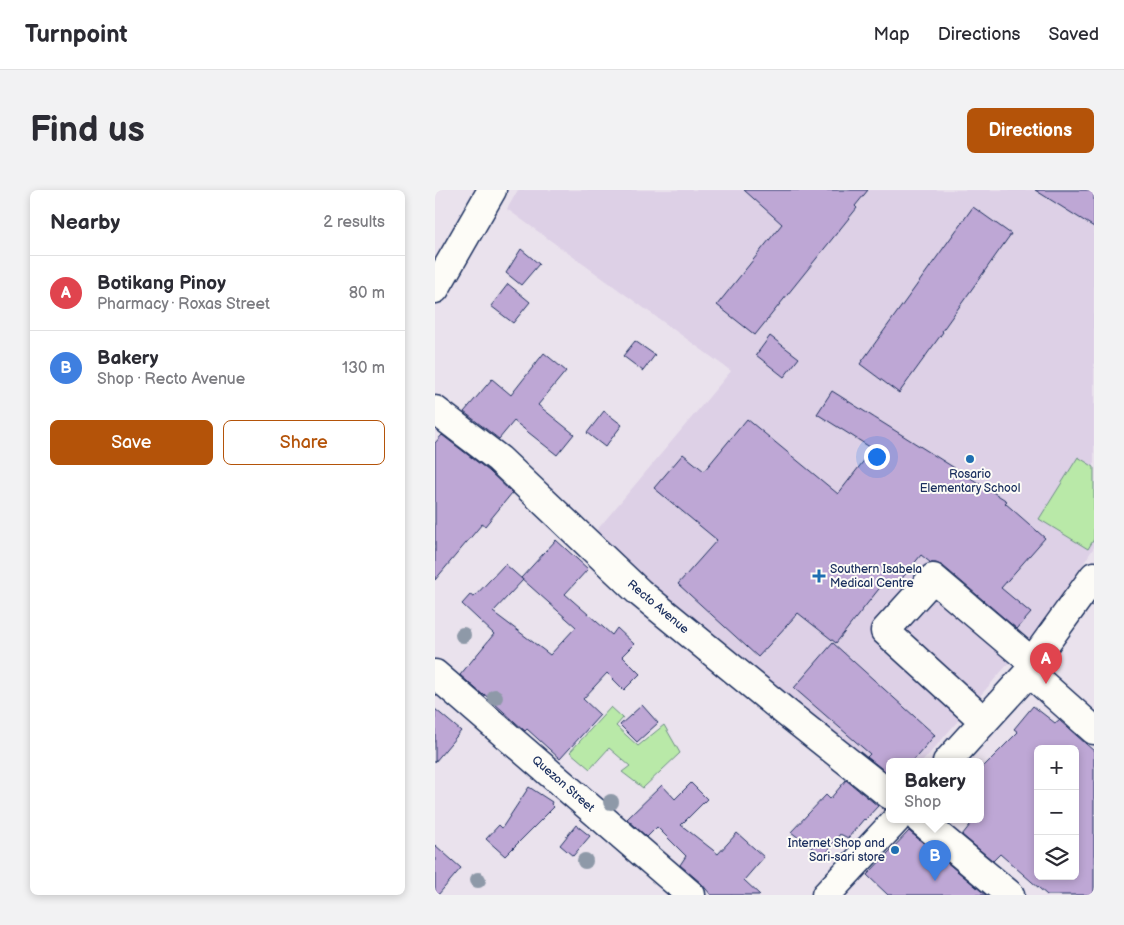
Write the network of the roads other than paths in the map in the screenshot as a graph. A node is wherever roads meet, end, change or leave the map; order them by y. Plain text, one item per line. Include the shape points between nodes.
1 (492, 190) edge
2 (435, 289) edge
3 (435, 410) edge
4 (1094, 576) edge
5 (1030, 667) junction
6 (435, 674) edge
7 (984, 721) junction
8 (1094, 730) edge
9 (951, 758) edge
10 (886, 792) edge
11 (893, 823) edge
12 (924, 823) edge
13 (691, 895) edge
14 (826, 895) edge
15 (1010, 895) edge

1 - 2 street
3 - 10 street, Recto Avenue via 499,459 639,592
4 - 5 street
5 - 7 street
5 - 7 street via 933,578 885,631
5 - 8 street
6 - 13 street, Quezon Street
7 - 9 street
11 - 14 street
12 - 15 street

